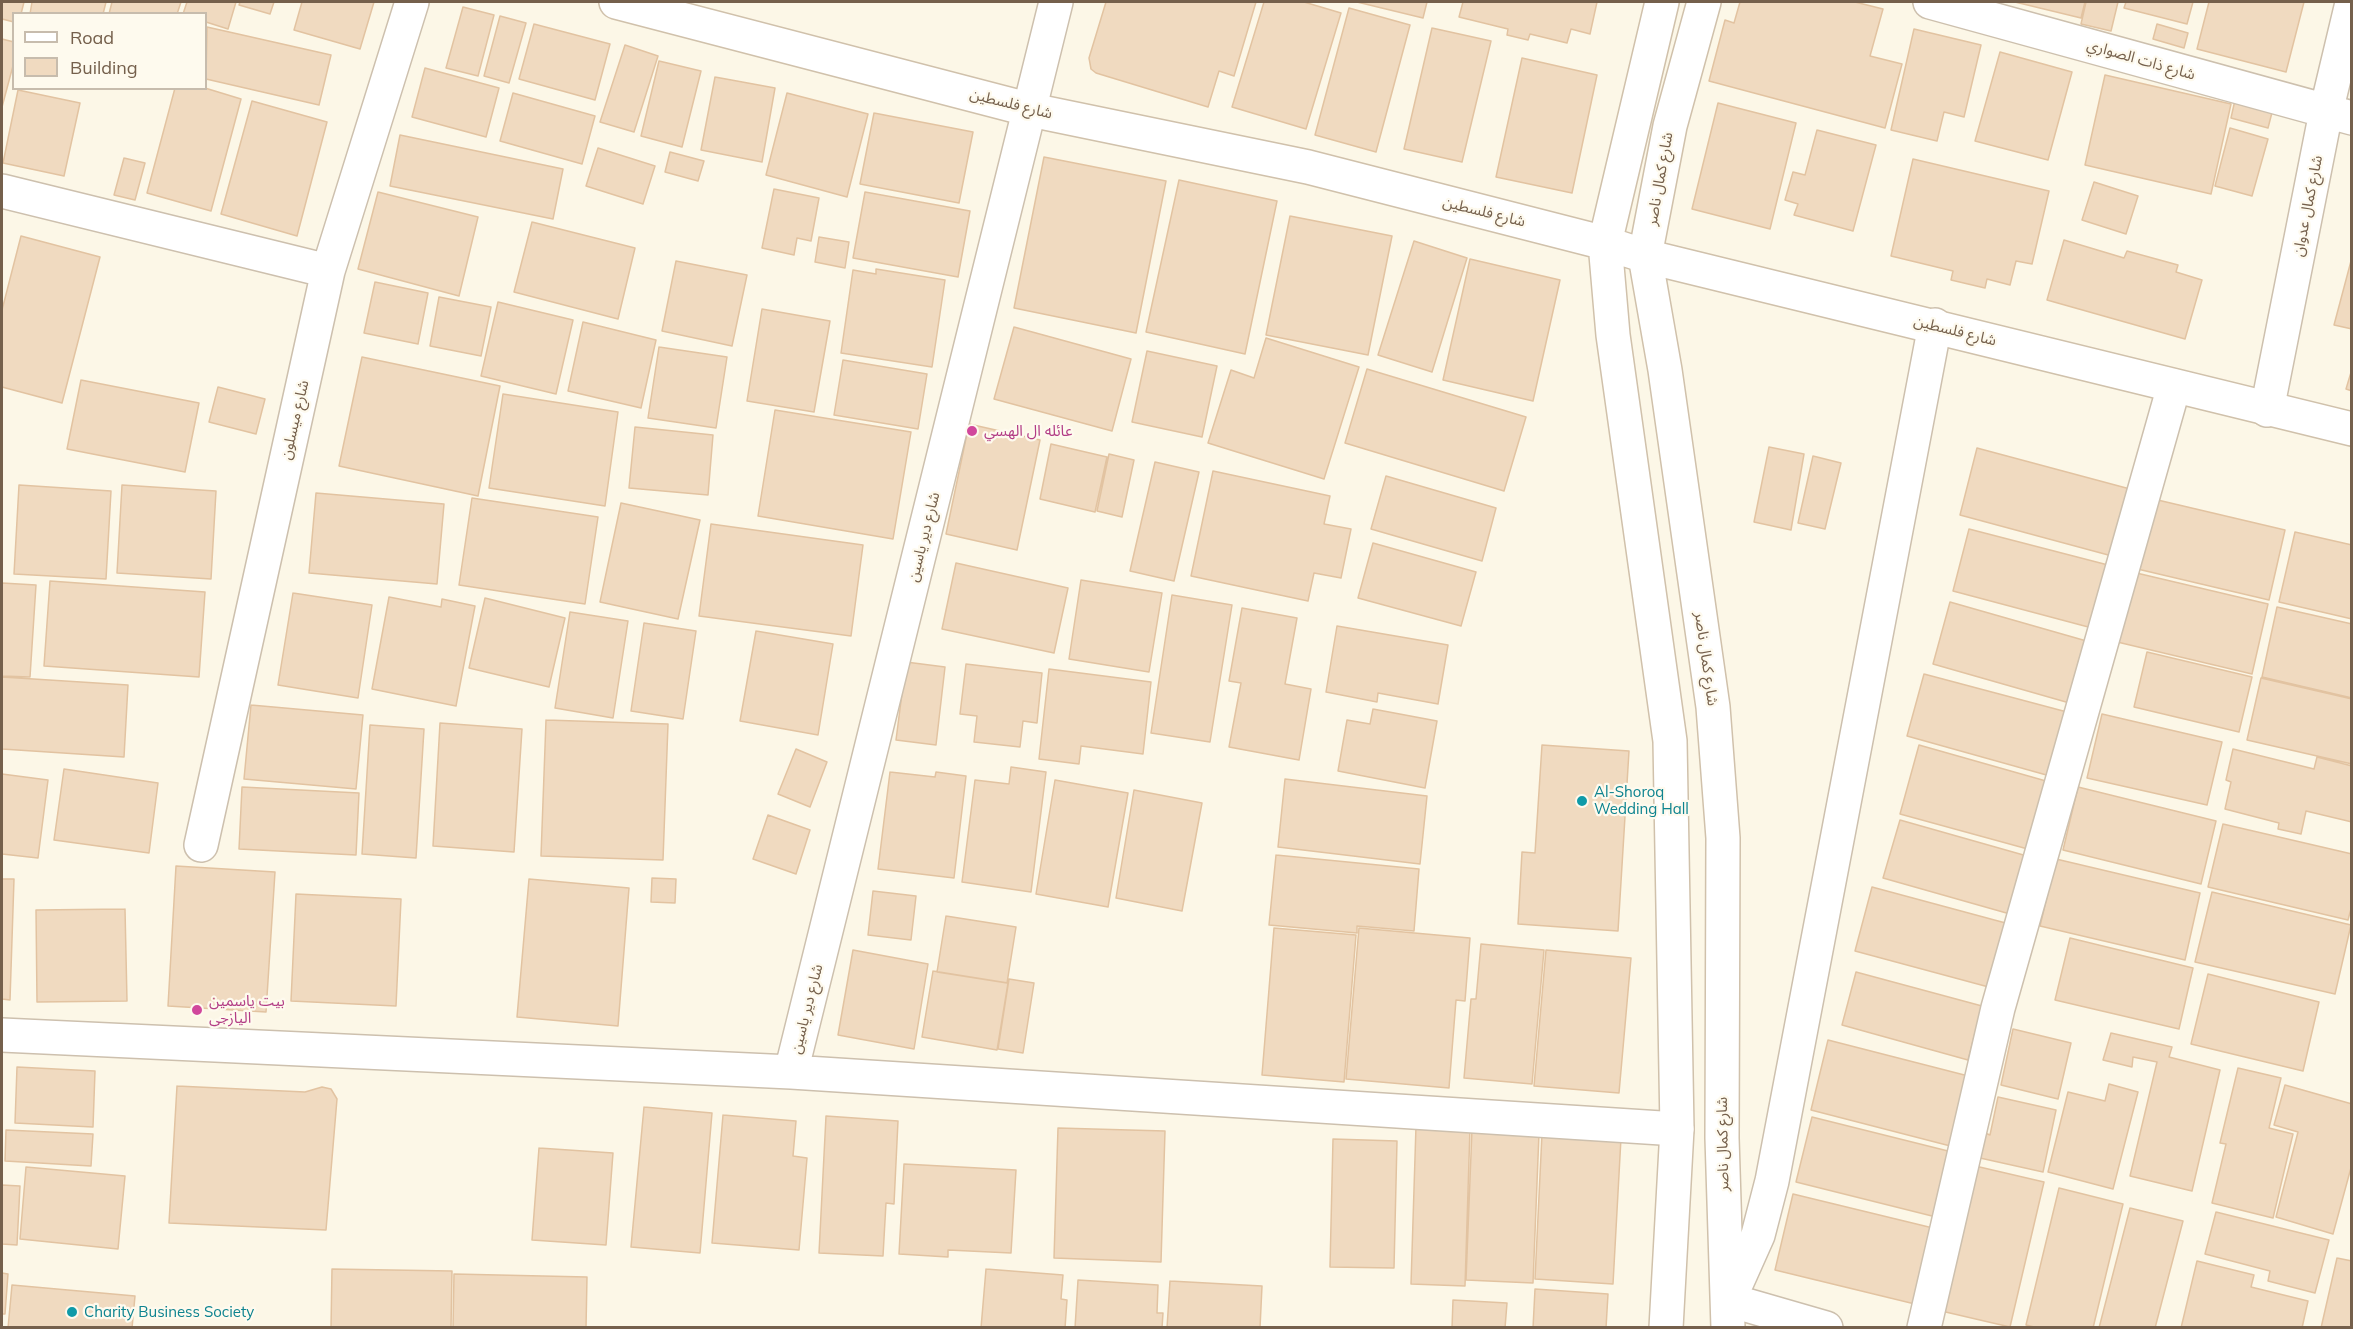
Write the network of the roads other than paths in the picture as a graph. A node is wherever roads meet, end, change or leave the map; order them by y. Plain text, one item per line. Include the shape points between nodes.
1 (412, 2) edge
2 (616, 2) edge
3 (1056, 2) edge
4 (1662, 2) edge
5 (1704, 2) edge
6 (1930, 2) edge
7 (2352, 3) edge
8 (1031, 110) junction
9 (2339, 115) edge
10 (2, 191) edge
11 (1605, 243) junction
12 (1646, 256) junction
13 (328, 271) junction
14 (1935, 325) junction
15 (2174, 386) junction
16 (2267, 410) junction
17 (2352, 429) edge
18 (201, 845) dead end
19 (2, 1035) edge
20 (791, 1072) junction
21 (1677, 1129) junction
22 (1729, 1314) edge
23 (1666, 1328) edge
24 (1826, 1328) edge
25 (1924, 1328) edge

1 - 13 street, شارع ميسلون
2 - 8 street, شارع فلسطين
3 - 8 street, شارع دير ياسين
4 - 11 street
5 - 12 street, شارع كمال ناصر via 1670,126
6 - 9 street, شارع ذات الصواري
7 - 9 street, شارع كمال عدوان
8 - 11 street, شارع فلسطين via 1308,167
8 - 20 street, شارع دير ياسين
9 - 16 street, شارع كمال عدوان
10 - 13 street
11 - 12 street, شارع فلسطين
11 - 21 street via 1613,335 1670,741
12 - 14 street, شارع فلسطين
12 - 22 street, شارع كمال ناصر via 1713,706 1723,838 1722,1138
13 - 18 street, شارع ميسلون
14 - 15 street, شارع فلسطين
14 - 22 street via 1772,1181 1758,1235
15 - 16 street, شارع فلسطين
15 - 25 street via 1998,1008
16 - 17 street, شارع فلسطين
19 - 20 street
20 - 21 street
21 - 23 street
22 - 24 street

